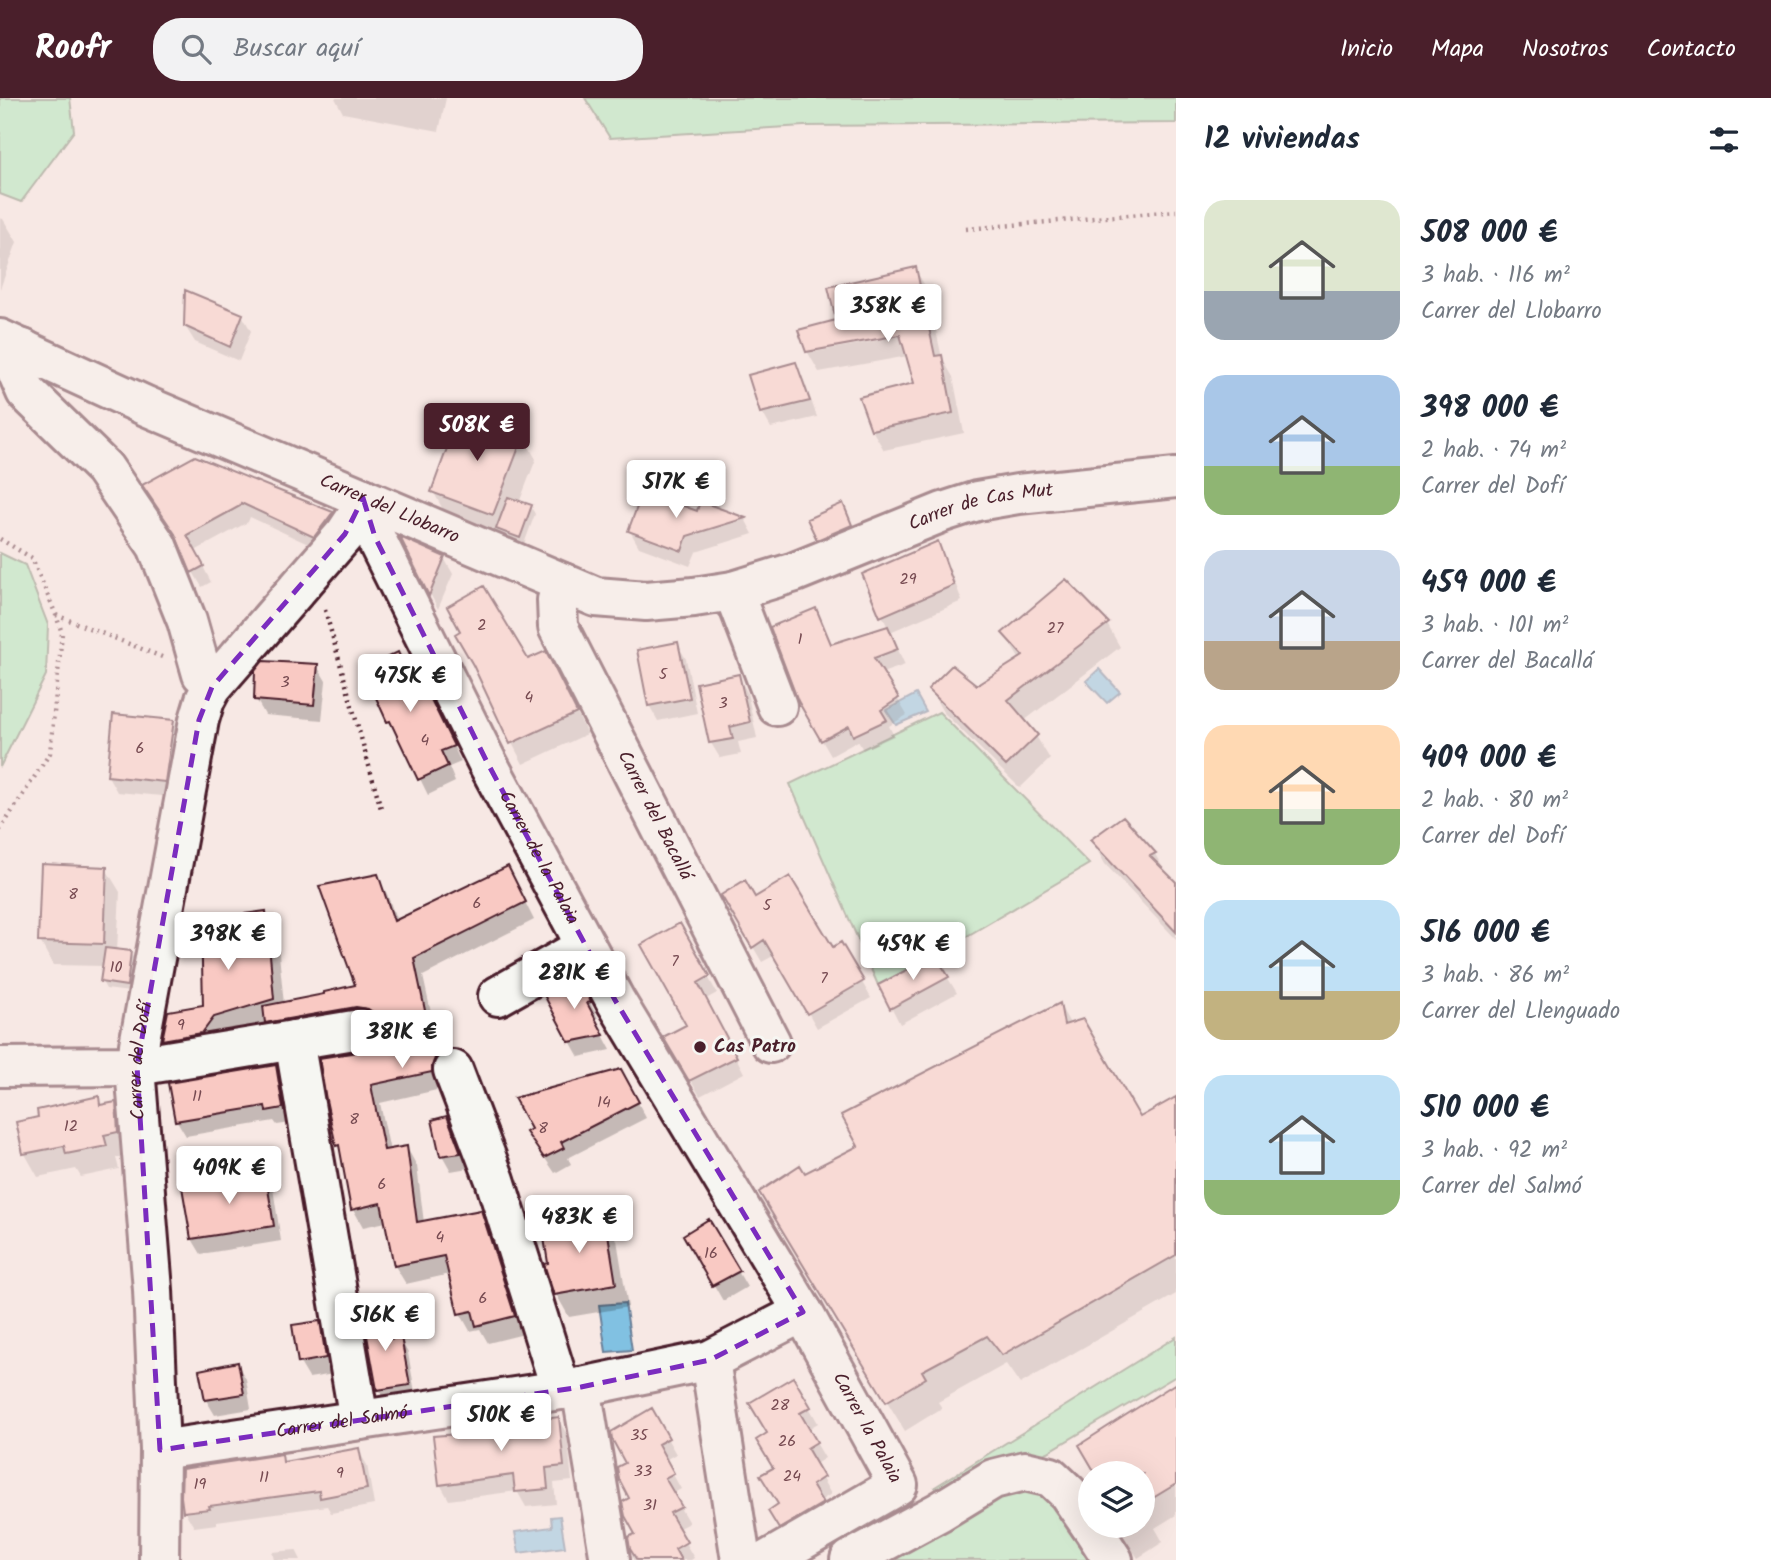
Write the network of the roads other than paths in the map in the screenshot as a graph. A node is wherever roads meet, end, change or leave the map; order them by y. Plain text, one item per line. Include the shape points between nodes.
1 (11, 344) edge
2 (1156, 489) edge
3 (363, 498) junction
4 (795, 572) joint
5 (563, 583) junction
6 (733, 591) junction
7 (202, 674) road end
8 (777, 706) dead end
9 (586, 946) junction
10 (498, 996) dead end
11 (360, 1029) dead end
12 (294, 1040) junction
13 (771, 1043) dead end
14 (137, 1066) junction
15 (0, 1067) edge
16 (453, 1070) dead end
17 (803, 1312) junction
18 (710, 1360) junction
19 (571, 1388) junction
20 (359, 1420) junction
21 (160, 1450) junction
22 (1078, 1507) edge
23 (1099, 1538) edge
24 (830, 1545) edge
25 (159, 1560) edge
26 (610, 1560) edge
27 (741, 1560) edge
28 (768, 1560) edge
29 (850, 1560) edge
30 (1113, 1560) edge

1 - 3 street, Carrer del Llobarro
1 - 7 street via 26,392 104,468 157,546
2 - 4 street, Carrer de Cas Mut via 1018,494 977,501
3 - 5 street, Carrer del Llobarro
3 - 9 street, Carrer de la Palaia via 375,537 487,762
3 - 14 street, Carrer del Dofí via 358,516 345,534 205,700
4 - 6 street, Carrer del Llobarro
5 - 6 street, Carrer del Llobarro via 596,597 646,601
5 - 13 street, Carrer del Bacallá via 557,600 558,627
6 - 8 street
9 - 10 street
9 - 17 street, Carrer de la Palaia
11 - 12 street
12 - 14 street
12 - 20 street
14 - 15 street
14 - 21 street, Carrer del Dofí
16 - 19 street
17 - 18 street, Carrer del Salmó
17 - 24 street, Carrer la Palaia via 898,1485
18 - 19 street, Carrer del Salmó
18 - 27 street
19 - 20 street, Carrer del Salmó
19 - 26 street
20 - 21 street, Carrer del Salmó
21 - 25 street, Carrer del Dofí
22 - 29 street via 1051,1477 1025,1471 992,1479
23 - 30 street
24 - 28 street, Carrer la Palaia

